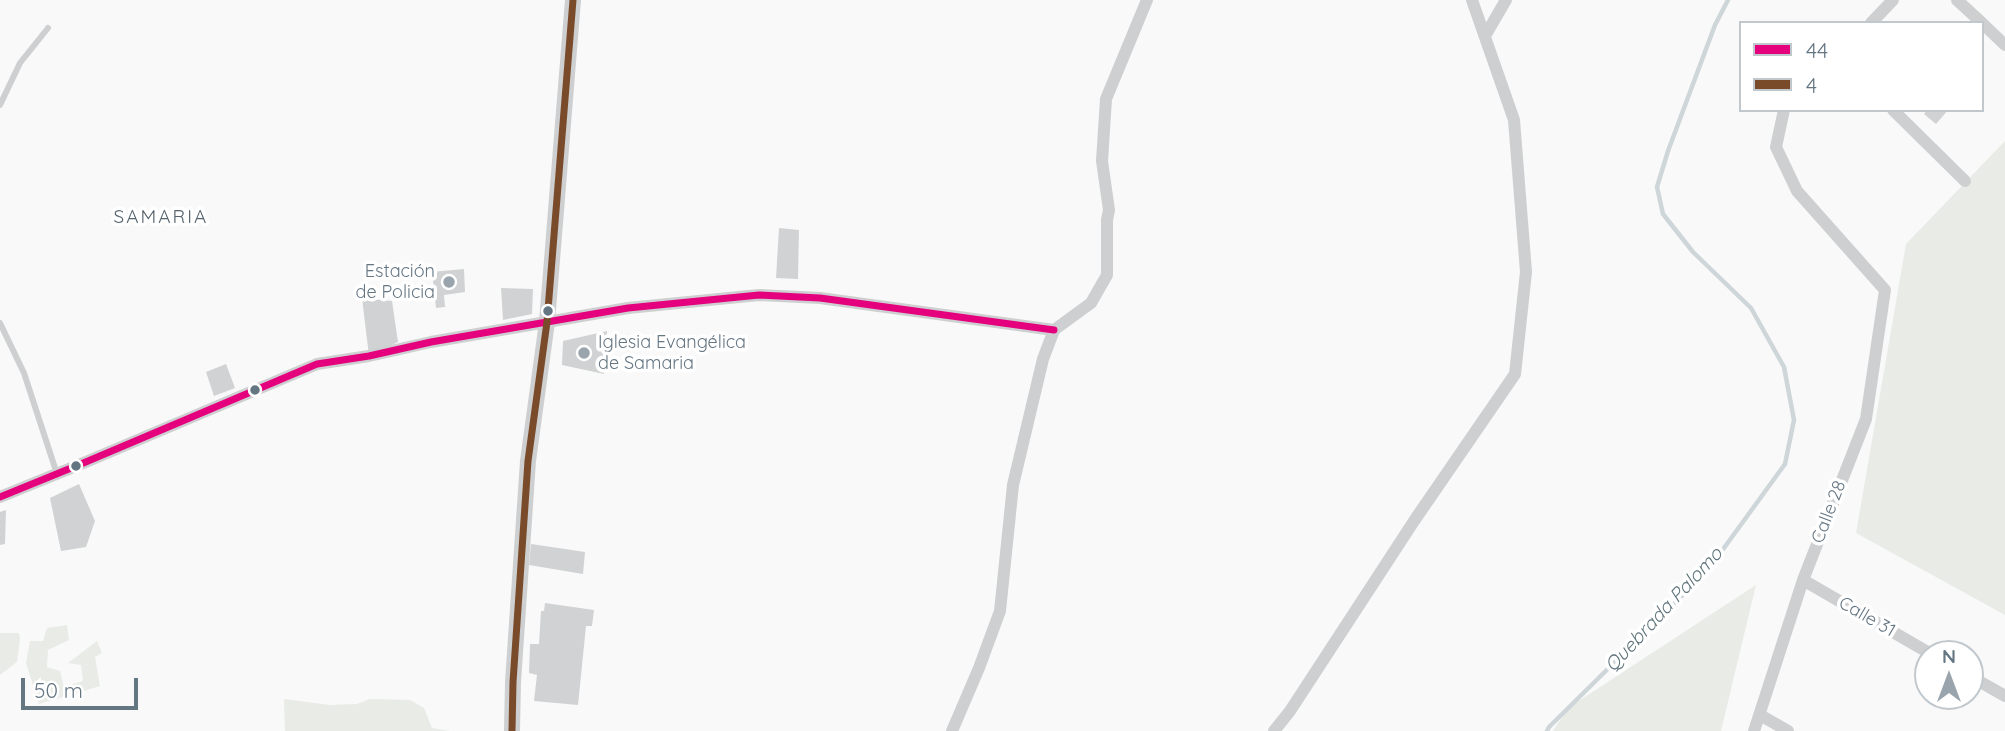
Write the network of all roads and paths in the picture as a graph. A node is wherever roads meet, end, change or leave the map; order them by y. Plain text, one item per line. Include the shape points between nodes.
1 (573, 0) edge
2 (1147, 0) edge
3 (1472, 0) edge
4 (1506, 0) edge
5 (1893, 0) edge
6 (1957, 0) edge
7 (1873, 21) edge
8 (1980, 21) edge
9 (1984, 25) edge
10 (48, 27) dead end
11 (1485, 36) junction
12 (2005, 45) edge
13 (0, 105) edge
14 (1784, 112) edge
15 (1895, 112) edge
16 (1965, 181) dead end
17 (547, 322) junction
18 (0, 323) edge
19 (1054, 330) junction
20 (57, 474) junction
21 (0, 497) edge
22 (1803, 580) junction
23 (1914, 644) edge
24 (1984, 684) edge
25 (2005, 696) edge
26 (1760, 715) junction
27 (512, 731) edge
28 (952, 731) edge
29 (1274, 731) edge
30 (1754, 731) edge
31 (1788, 731) edge

1 - 17 street
2 - 19 street via 1106,99 1102,161 1109,210 1107,275 1091,303
3 - 11 street
4 - 11 street
5 - 7 street
6 - 8 street
9 - 12 street
10 - 13 lane via 20,63
11 - 29 street via 1514,120 1525,272 1515,374
14 - 22 street, Calle 28 via 1776,147 1797,191 1885,290 1866,419
15 - 16 street
17 - 19 street via 628,308 759,295 820,298
17 - 20 street via 317,364
17 - 27 street via 527,461
18 - 20 lane via 24,373
19 - 28 street via 1013,485 1000,611
20 - 21 street
22 - 23 street, Calle 31
22 - 26 street, Calle 28
24 - 25 street
26 - 30 street, Calle 28
26 - 31 street

